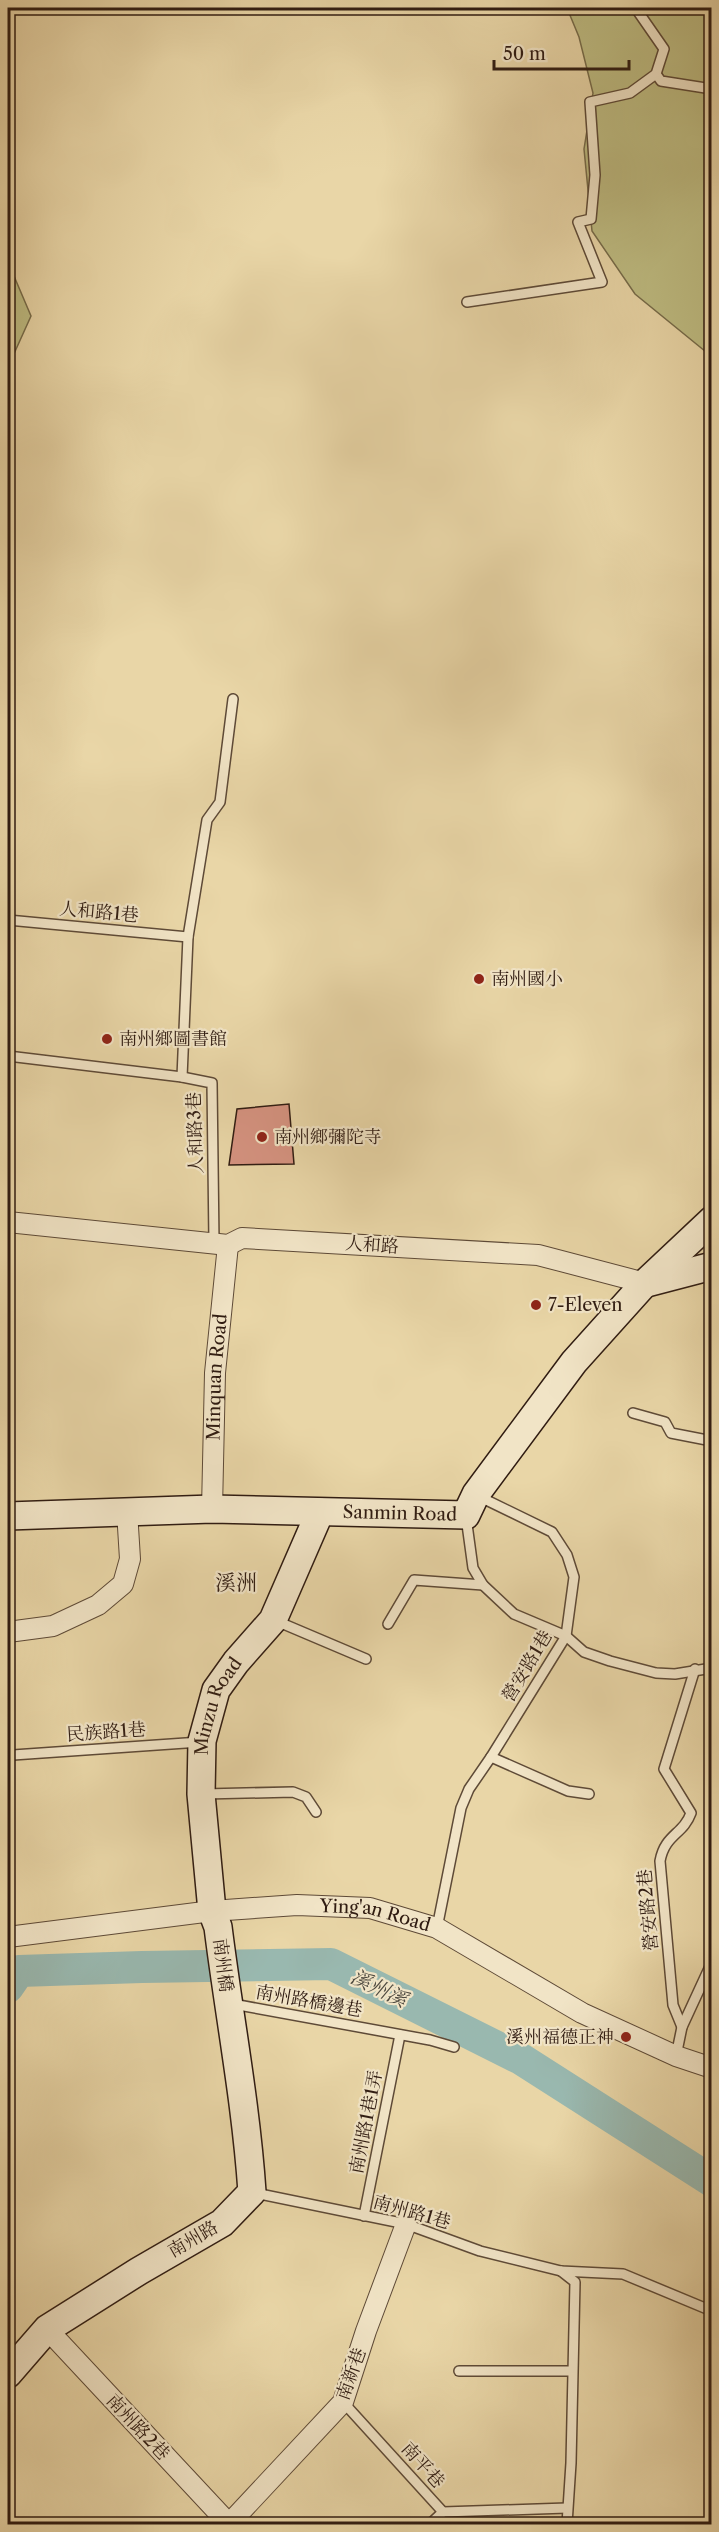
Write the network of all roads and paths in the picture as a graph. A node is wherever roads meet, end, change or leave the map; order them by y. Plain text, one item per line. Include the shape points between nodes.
1 (638, 8) edge
2 (656, 74) junction
3 (711, 88) edge
4 (466, 302) dead end
5 (233, 699) dead end
6 (8, 920) edge
7 (188, 937) junction
8 (8, 1056) edge
9 (182, 1077) junction
10 (711, 1220) edge
11 (8, 1222) edge
12 (221, 1244) junction
13 (711, 1266) edge
14 (645, 1283) junction
15 (633, 1413) dead end
16 (711, 1440) edge
17 (471, 1505) junction
18 (212, 1509) junction
19 (127, 1511) junction
20 (320, 1512) junction
21 (8, 1516) edge
22 (483, 1585) junction
23 (273, 1620) junction
24 (388, 1624) dead end
25 (8, 1632) edge
26 (566, 1636) junction
27 (366, 1659) dead end
28 (711, 1668) edge
29 (695, 1669) junction
30 (202, 1742) junction
31 (13, 1755) dead end
32 (491, 1757) junction
33 (201, 1794) junction
34 (589, 1794) dead end
35 (316, 1812) dead end
36 (215, 1919) junction
37 (437, 1928) junction
38 (8, 1936) edge
39 (711, 1962) edge
40 (228, 2003) junction
41 (682, 2026) junction
42 (400, 2035) junction
43 (454, 2047) dead end
44 (676, 2056) junction
45 (711, 2068) edge
46 (252, 2192) junction
47 (364, 2216) junction
48 (406, 2224) junction
49 (561, 2271) junction
50 (711, 2311) edge
51 (47, 2329) junction
52 (459, 2371) dead end
53 (572, 2371) junction
54 (8, 2374) edge
55 (343, 2402) junction
56 (567, 2508) junction
57 (443, 2512) junction
58 (229, 2524) edge
59 (430, 2524) edge
60 (567, 2524) edge

1 - 2 lane via 664,49
2 - 3 lane via 661,81
2 - 4 lane via 630,93 590,102 595,175 591,219 578,222 602,282
5 - 7 lane via 220,801 207,820
6 - 7 lane, 人和路1巷
7 - 9 lane
8 - 9 lane, 人和路3巷
9 - 12 lane, 人和路3巷 via 212,1083
10 - 14 street
11 - 12 street, 人和路
12 - 14 street, 人和路 via 242,1238 538,1255
12 - 18 street, Minquan Road
13 - 14 street
14 - 17 street, Sanmin Road via 574,1362
15 - 16 lane via 665,1422 671,1434
17 - 20 street, Sanmin Road
17 - 22 lane via 473,1568
17 - 26 lane, 營安路1巷 via 552,1532 567,1555 574,1577
18 - 19 street, Sanmin Road
18 - 20 street, Sanmin Road
19 - 21 street, Sanmin Road
19 - 25 street via 130,1559 123,1584 98,1605 53,1626
20 - 23 street, Minzu Road
22 - 24 lane via 414,1580
22 - 26 lane via 514,1614
23 - 27 lane
23 - 30 street, Minzu Road via 216,1690
26 - 29 lane via 584,1652 656,1673
26 - 32 lane, 營安路1巷
28 - 29 lane
29 - 41 lane, 營安路2巷 via 664,1770 691,1813 662,1847 660,1861 673,2005
30 - 31 lane, 民族路1巷
30 - 33 street, Minzu Road
32 - 34 lane via 568,1791
32 - 37 lane, 營安路1巷 via 468,1789 461,1809
33 - 35 lane via 293,1792 306,1797
33 - 36 street, Minzu Road
36 - 37 street, Ying'an Road via 297,1905 370,1908
36 - 38 street, Ying'an Road
36 - 40 street, 南州橋
37 - 44 street, Ying'an Road via 582,2013
39 - 41 lane
40 - 42 lane, 南州路橋邊巷
40 - 46 street via 247,2128
41 - 44 lane
42 - 43 lane, 南州路橋邊巷
42 - 47 lane, 南州路1巷1弄
44 - 45 street, Ying'an Road
46 - 47 lane, 南州路1巷
46 - 51 street, 南州路 via 222,2223
47 - 48 lane, 南州路1巷
48 - 49 lane, 南州路1巷 via 480,2251
48 - 55 street, 南新巷
49 - 50 lane, 南州路1巷 via 623,2274
49 - 53 lane via 575,2282
51 - 54 street, 南州路
51 - 58 street, 南州路2巷
52 - 53 lane
53 - 56 lane
55 - 57 lane, 南平巷
55 - 58 street, 南新巷
56 - 57 lane, 南平巷
56 - 60 lane
57 - 59 lane

